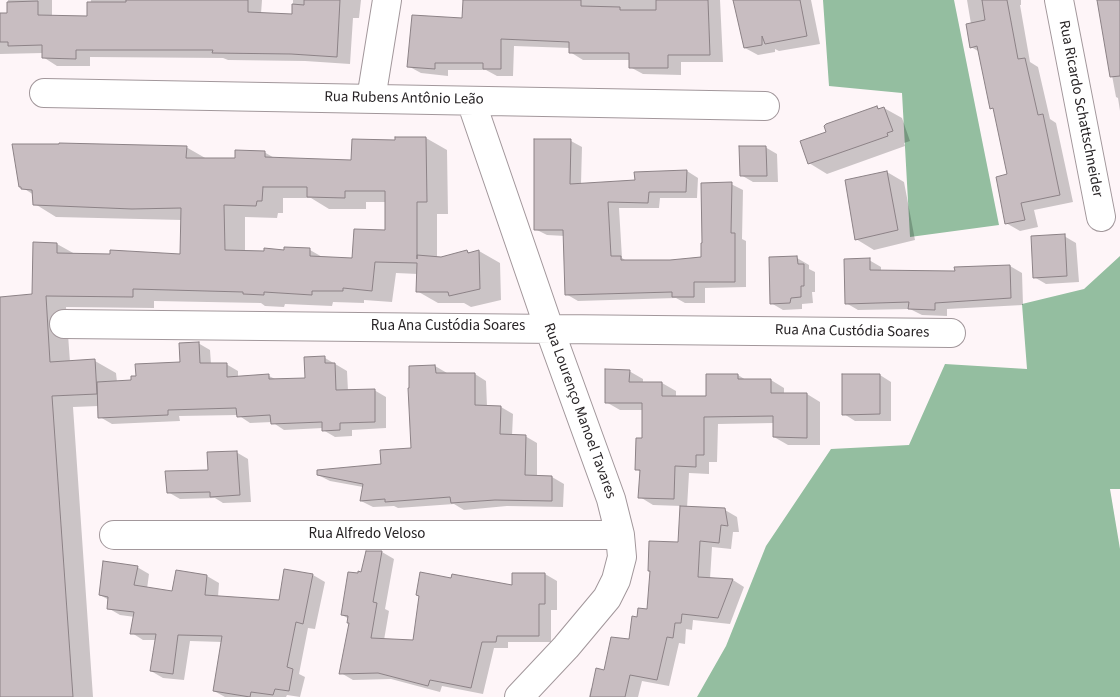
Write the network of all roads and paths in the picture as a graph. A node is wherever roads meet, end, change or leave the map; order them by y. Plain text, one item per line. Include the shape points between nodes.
1 (387, 0) edge
2 (1058, 0) edge
3 (44, 93) dead end
4 (371, 99) junction
5 (470, 101) junction
6 (764, 106) dead end
7 (1101, 217) dead end
8 (64, 324) dead end
9 (549, 328) junction
10 (951, 333) dead end
11 (620, 535) junction
12 (114, 536) dead end
13 (519, 697) edge

1 - 4 street
2 - 7 street, Rua Ricardo Schattschneider
3 - 4 street, Rua Rubens Antônio Leão
4 - 5 street, Rua Rubens Antônio Leão
5 - 6 street, Rua Rubens Antônio Leão
5 - 9 street, Rua Lourenço Manoel Tavares
8 - 9 street, Rua Ana Custódia Soares
9 - 10 street, Rua Ana Custódia Soares
9 - 11 street, Rua Lourenço Manoel Tavares via 611,498
11 - 12 street, Rua Alfredo Veloso
11 - 13 street, Rua Lourenço Manoel Tavares via 622,557 607,598

